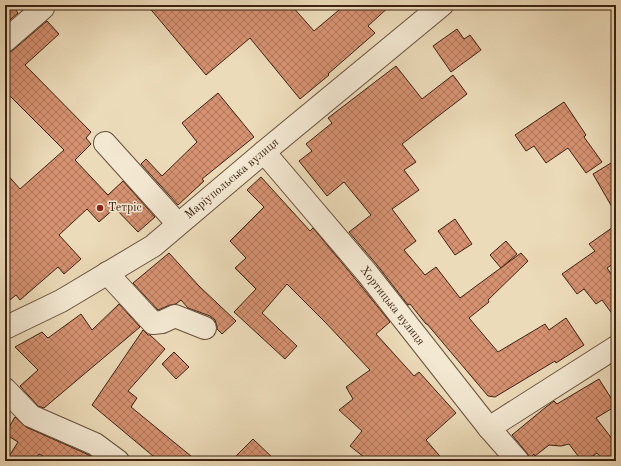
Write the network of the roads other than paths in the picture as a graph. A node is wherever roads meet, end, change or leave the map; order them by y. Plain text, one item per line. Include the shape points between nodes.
1 (442, 5) edge
2 (43, 8) dead end
3 (5, 41) edge
4 (106, 143) dead end
5 (264, 152) junction
6 (178, 224) junction
7 (107, 273) junction
8 (5, 328) edge
9 (205, 328) dead end
10 (616, 347) edge
11 (5, 389) edge
12 (489, 428) junction
13 (118, 461) edge
14 (518, 461) edge

1 - 5 street, Маріупольська вулиця
2 - 3 street
4 - 6 street
5 - 6 street, Маріупольська вулиця
5 - 12 street, Хортицька вулиця via 367,273
6 - 7 street, Маріупольська вулиця via 153,246
7 - 8 street, Маріупольська вулиця via 61,301
7 - 9 street via 153,323 175,316
10 - 12 street
11 - 13 street via 31,416 95,444
12 - 14 street, Хортицька вулиця

